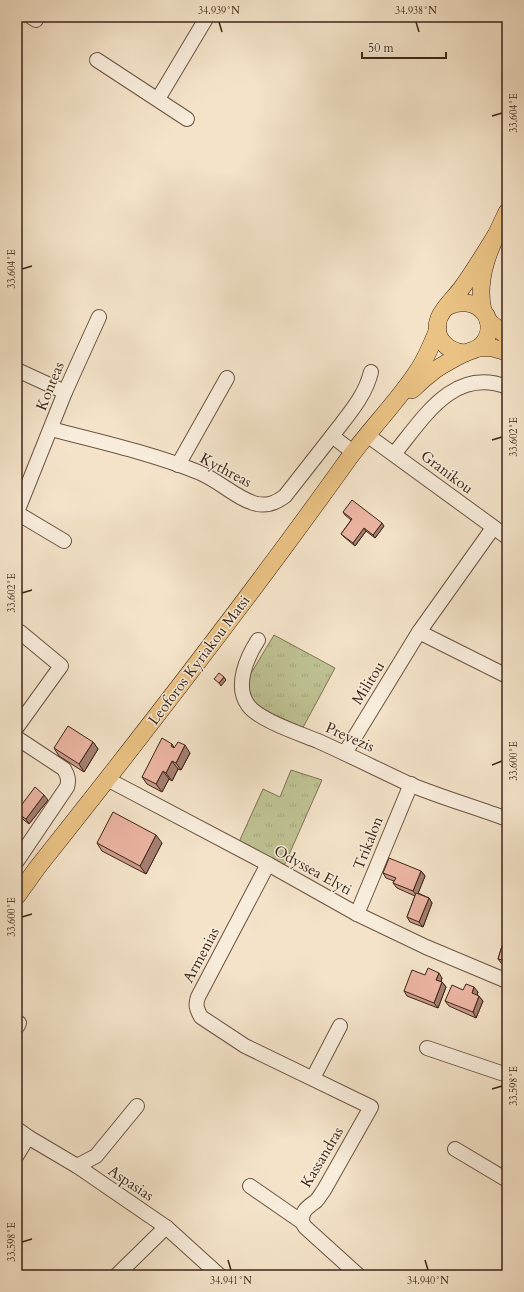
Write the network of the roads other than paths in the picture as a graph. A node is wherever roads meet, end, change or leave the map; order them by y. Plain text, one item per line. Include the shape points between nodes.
1 (207, 17) edge
2 (97, 60) dead end
3 (158, 99) junction
4 (187, 119) dead end
5 (507, 212) edge
6 (496, 234) junction
7 (448, 307) junction
8 (485, 316) junction
9 (99, 317) dead end
10 (438, 329) junction
11 (507, 336) edge
12 (472, 350) junction
13 (507, 352) edge
14 (17, 370) edge
15 (371, 372) dead end
16 (227, 378) dead end
17 (507, 386) edge
18 (65, 392) junction
19 (378, 422) junction
20 (51, 429) junction
21 (367, 435) junction
22 (332, 436) junction
23 (353, 452) junction
24 (394, 454) junction
25 (178, 465) junction
26 (17, 512) edge
27 (493, 528) junction
28 (507, 537) edge
29 (64, 541) dead end
30 (20, 632) dead end
31 (419, 632) junction
32 (258, 640) dead end
33 (507, 676) edge
34 (17, 727) edge
35 (17, 738) edge
36 (345, 753) junction
37 (107, 779) junction
38 (411, 784) junction
39 (507, 819) edge
40 (30, 843) junction
41 (46, 856) junction
42 (17, 861) edge
43 (268, 864) junction
44 (17, 896) edge
45 (357, 914) junction
46 (507, 981) edge
47 (340, 1026) dead end
48 (427, 1048) dead end
49 (507, 1075) edge
50 (312, 1078) junction
51 (138, 1106) dead end
52 (371, 1107) joint
53 (22, 1133) edge
54 (455, 1149) dead end
55 (17, 1154) edge
56 (77, 1166) junction
57 (507, 1180) edge
58 (250, 1186) dead end
59 (302, 1222) junction
60 (166, 1227) junction
61 (117, 1275) edge
62 (219, 1275) edge
63 (358, 1275) edge

1 - 3 street
2 - 3 street
3 - 4 street
5 - 6 main road, Leoforos Kyriakou Matsi
6 - 7 main road, Leoforos Kyriakou Matsi
6 - 8 main road, Leoforos Kyriakou Matsi via 481,280 480,300
7 - 8 main road via 453,303 466,302 478,306
7 - 10 main road, Leoforos Kyriakou Matsi via 440,317
8 - 11 main road
8 - 12 main road, Leoforos Kyriakou Matsi via 489,329 487,336 484,342
9 - 18 street, Konteas
10 - 12 main road via 442,342 452,351
10 - 19 main road, Leoforos Kyriakou Matsi via 417,372
12 - 13 main road via 493,348
12 - 19 main road, Leoforos Kyriakou Matsi via 430,374
14 - 18 street
15 - 22 street, Kythreas via 361,398
16 - 25 street
17 - 24 street via 476,383 451,391 434,405
18 - 20 street, Konteas
19 - 21 main road, Leoforos Kyriakou Matsi
20 - 25 street, Kythreas
20 - 26 street, Konteas
21 - 23 main road, Leoforos Kyriakou Matsi
21 - 24 street, Granikou
22 - 23 street
22 - 25 street, Kythreas via 291,490 278,502 271,504 263,505 248,501 200,472
23 - 37 main road, Leoforos Kyriakou Matsi via 184,681
24 - 27 street, Granikou
26 - 29 street
27 - 28 street, Granikou
27 - 31 street, Militou
30 - 34 street via 62,666
31 - 33 street
31 - 36 street, Militou
32 - 36 street, Prevezis via 249,656 243,676 243,693 248,706 267,719
35 - 40 street via 64,769 69,782
36 - 38 street, Prevezis
37 - 41 main road, Leoforos Kyriakou Matsi
37 - 43 street, Odyssea Elyti
38 - 39 street, Prevezis
38 - 45 street, Trikalon
40 - 41 street
40 - 42 street
41 - 44 main road, Leoforos Kyriakou Matsi
43 - 45 street, Odyssea Elyti
43 - 50 street, Armenias via 198,997 197,1011 201,1017 245,1046
45 - 46 street, Odyssea Elyti
47 - 50 street
48 - 49 street
50 - 52 street, Armenias
51 - 56 street via 96,1156
52 - 59 street, Kassandras via 324,1190 304,1211
53 - 55 street
53 - 56 street, Aspasias
54 - 57 street
56 - 60 street, Aspasias
58 - 59 street
59 - 63 street via 304,1227
60 - 61 street
60 - 62 street, Aspasias

